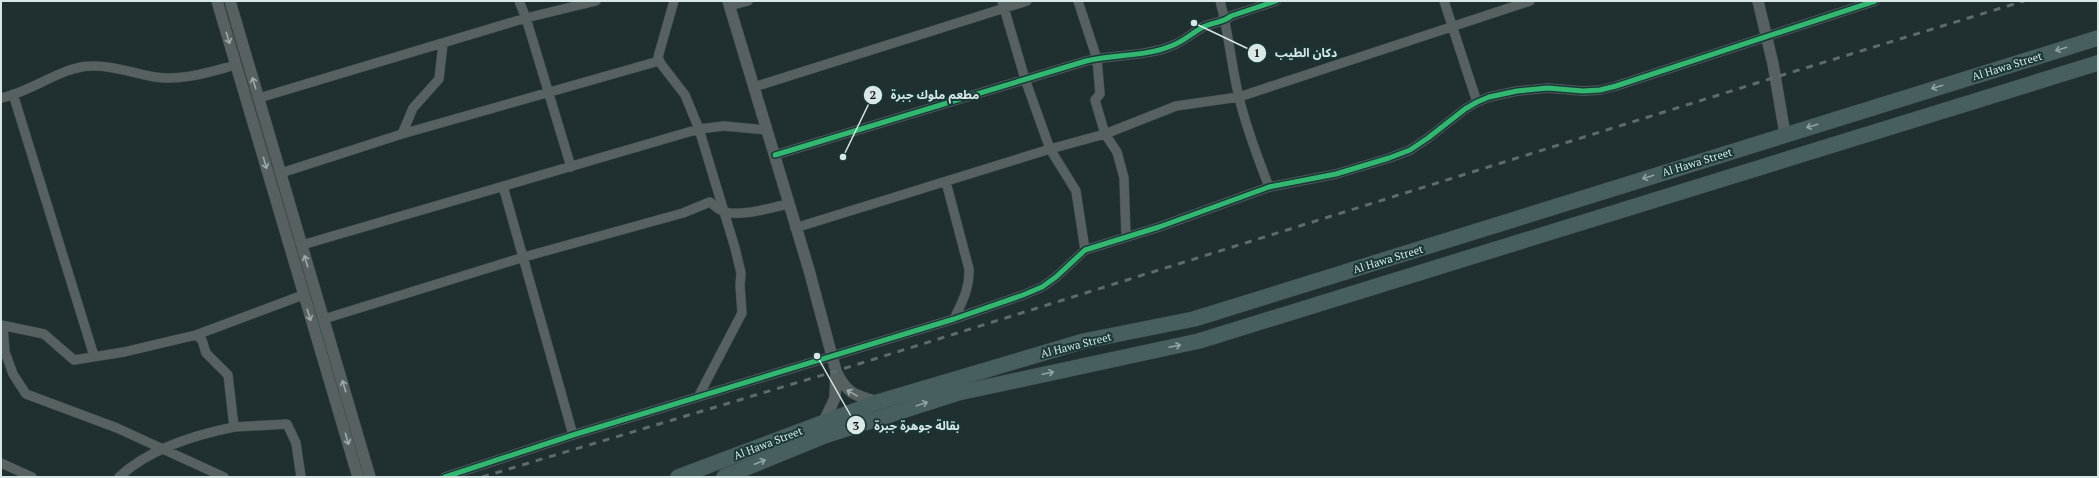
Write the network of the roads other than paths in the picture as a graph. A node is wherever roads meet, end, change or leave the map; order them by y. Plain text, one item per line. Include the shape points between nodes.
1 (216, 1) edge
2 (230, 1) edge
3 (519, 1) edge
4 (596, 1) edge
5 (674, 1) edge
6 (748, 1) edge
7 (1027, 1) edge
8 (1078, 1) edge
9 (1220, 1) edge
10 (1276, 1) edge
11 (1444, 1) edge
12 (1530, 1) edge
13 (1758, 1) edge
14 (1875, 1) edge
15 (728, 4) edge
16 (1003, 5) edge
17 (526, 18) junction
18 (1226, 21) junction
19 (1452, 28) junction
20 (1766, 35) junction
21 (2098, 38) edge
22 (443, 44) junction
23 (1097, 58) junction
24 (659, 61) junction
25 (2098, 63) edge
26 (236, 65) junction
27 (1026, 79) junction
28 (754, 87) junction
29 (549, 93) junction
30 (13, 94) junction
31 (1, 98) edge
32 (259, 98) junction
33 (1239, 98) junction
34 (1477, 102) junction
35 (699, 129) junction
36 (768, 130) junction
37 (402, 134) junction
38 (1106, 134) junction
39 (1785, 134) junction
40 (1050, 149) junction
41 (775, 155) junction
42 (571, 167) junction
43 (281, 172) junction
44 (946, 182) junction
45 (503, 186) junction
46 (1268, 188) junction
47 (788, 204) junction
48 (723, 212) junction
49 (795, 228) junction
50 (1126, 238) junction
51 (302, 245) junction
52 (1085, 250) junction
53 (524, 257) junction
54 (303, 295) junction
55 (324, 319) junction
56 (954, 319) junction
57 (2, 326) edge
58 (196, 335) junction
59 (94, 356) junction
60 (832, 356) junction
61 (836, 371) junction
62 (698, 397) junction
63 (878, 402) junction
64 (824, 421) junction
65 (234, 427) junction
66 (573, 435) junction
67 (162, 450) junction
68 (1, 463) edge
69 (32, 477) edge
70 (118, 477) edge
71 (224, 477) edge
72 (300, 477) edge
73 (358, 477) edge
74 (370, 477) edge
75 (445, 477) edge
76 (678, 477) edge
77 (724, 477) edge

1 -> 26 street
32 -> 2 street
3 - 17 street
4 - 17 street
5 - 24 street via 659,52
6 - 15 street
7 - 16 street
8 - 23 street
9 - 18 street
10 - 18 street via 1231,16
11 - 19 street
12 - 19 street
13 - 20 street
14 - 20 street
15 - 28 street
16 - 27 street
16 - 28 street
17 - 22 street
17 - 29 street
18 - 23 street via 1205,26 1170,47 1140,54
18 - 33 street
19 - 33 street
19 - 34 street
20 - 34 street via 1600,90 1548,88 1516,91
20 - 39 street
21 -> 39 highway, Al Hawa Street
22 - 32 street
22 - 37 street via 439,79 413,108
23 - 27 street
23 - 38 street via 1100,94 1095,100
24 - 29 street
24 - 35 street via 685,95
77 -> 25 highway, Al Hawa Street via 824,436 958,393 1199,341
26 - 30 street via 175,78 92,66 74,69
26 -> 54 street
27 - 40 street
27 - 41 street
28 - 36 street
29 - 37 street
29 - 42 street
30 - 31 street
30 - 59 street
32 - 43 street
33 - 38 street via 1176,106
33 - 46 street
34 - 46 street via 1410,150 1336,174
35 - 36 street via 724,126
35 - 42 street
35 - 48 street
36 - 41 street
37 - 43 street
38 - 40 street
38 - 50 street via 1117,152 1124,178
39 -> 63 highway, Al Hawa Street via 1194,319 1084,341
40 - 44 street
40 - 52 street via 1076,192
41 - 47 street
42 - 45 street
43 - 51 street
44 - 49 street
44 - 56 street via 970,280
45 - 51 street
45 - 53 street
46 - 50 street
47 - 48 street via 755,211
47 - 49 street
48 - 53 street via 710,202
48 - 62 street via 739,261 742,313
49 - 60 street
50 - 52 street
55 -> 51 street
52 - 56 street via 1042,287
53 - 55 street
53 - 66 street
54 - 58 street
54 -> 73 street
74 -> 55 street
56 - 60 street
57 - 59 street via 44,334 74,360
57 - 67 street via 5,352 13,374 26,394 117,428
58 - 59 street via 124,352
58 - 65 street via 202,340 206,353 228,375
60 - 61 street
60 - 62 street
63 -> 61 street via 850,393 843,386
61 - 64 street via 835,398
62 - 66 street
63 - 64 highway, Al Hawa Street
64 - 76 highway, Al Hawa Street
65 - 67 street via 189,439
65 - 72 street via 287,424 296,443
66 - 75 street
67 - 70 street via 129,467
67 - 71 street
68 - 69 street

